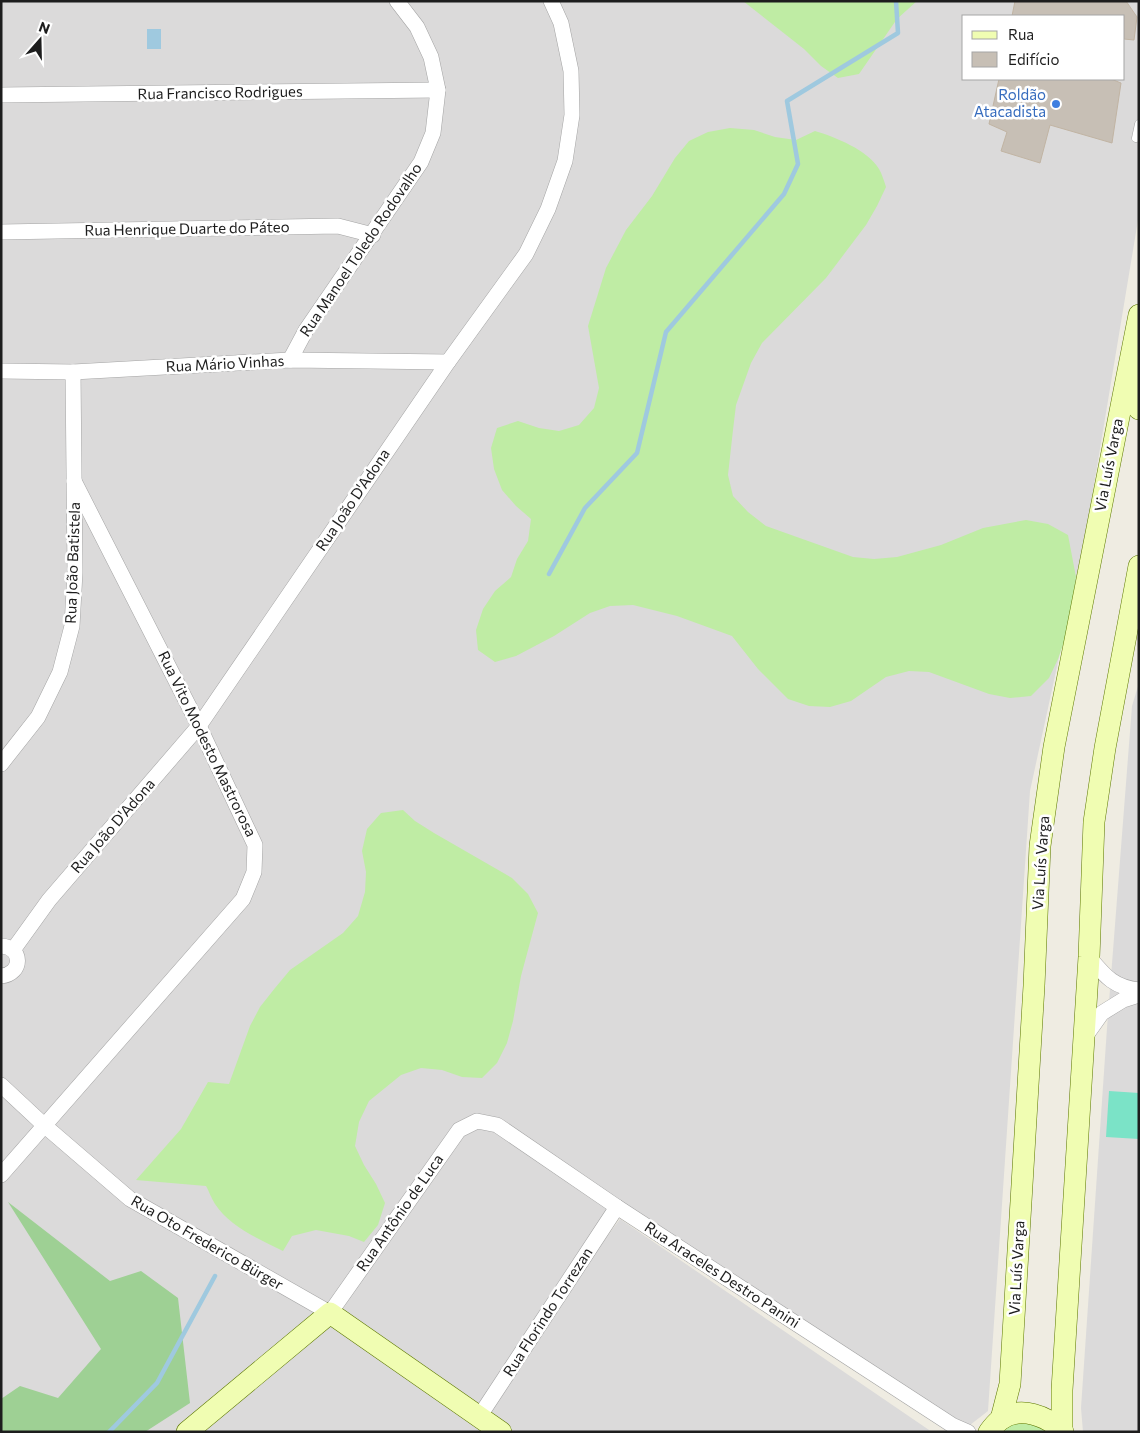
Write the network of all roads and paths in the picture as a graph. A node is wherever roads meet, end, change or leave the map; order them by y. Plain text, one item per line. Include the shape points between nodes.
1 (396, 1) edge
2 (552, 1) edge
3 (438, 90) junction
4 (1, 95) edge
5 (1139, 124) edge
6 (1136, 138) dead end
7 (1, 232) edge
8 (372, 235) junction
9 (1139, 315) edge
10 (1139, 359) edge
11 (290, 360) junction
12 (448, 362) junction
13 (1, 371) edge
14 (73, 372) junction
15 (1139, 410) edge
16 (74, 480) junction
17 (1139, 566) edge
18 (199, 726) junction
19 (1, 764) edge
20 (7, 948) edge
21 (1089, 957) junction
22 (1, 976) edge
23 (1139, 990) edge
24 (1139, 995) edge
25 (1084, 1039) junction
26 (1, 1084) edge
27 (476, 1121) joint
28 (45, 1126) junction
29 (1, 1175) edge
30 (617, 1207) junction
31 (330, 1313) junction
32 (479, 1417) junction
33 (995, 1425) edge
34 (1062, 1431) edge
35 (187, 1432) edge
36 (501, 1432) edge
37 (968, 1432) edge

1 - 3 street, Rua Manoel Toledo Rodovalho via 417,26 431,56
2 - 12 street, Rua João D'Adona via 561,23 571,71 572,115 565,161 548,209 526,254
3 - 4 street, Rua Francisco Rodrigues
3 - 8 street, Rua Manoel Toledo Rodovalho via 433,133 421,162
5 - 6 lane
7 - 8 street, Rua Henrique Duarte do Páteo via 338,226
8 - 11 street, Rua Manoel Toledo Rodovalho via 306,330
9 - 33 main road, Via Luís Varga via 1054,747 1040,846 1010,1384
10 - 15 main road via 1132,394
11 - 12 street, Rua Mário Vinhas
11 - 14 street, Rua Mário Vinhas
12 - 18 street, Rua João D'Adona
13 - 14 street, Rua Mário Vinhas
14 - 16 street, Rua João Batistela
16 - 18 street, Rua Vito Modesto Mastrorosa
16 - 19 street, Rua João Batistela via 72,626 60,672 38,717
17 - 21 main road via 1094,822
18 - 20 street, Rua João D'Adona
18 - 28 street, Rua Vito Modesto Mastrorosa via 255,844 254,872 243,899
20 - 22 street via 18,959 8,976
21 - 23 street via 1105,976 1124,988
21 - 25 main road
24 - 25 street via 1123,1000 1102,1013
25 - 34 main road
26 - 28 street, Rua Oto Frederico Bürger
27 - 30 street, Rua Araceles Destro Panini via 497,1125
27 - 31 street, Rua Antônio de Luca via 459,1130
28 - 29 street, Rua Vito Modesto Mastrorosa
28 - 31 street, Rua Oto Frederico Bürger via 130,1199
30 - 32 street, Rua Florindo Torrezan
30 - 37 street, Rua Araceles Destro Panini via 952,1425
31 - 32 main road
31 - 35 main road
32 - 36 main road
33 - 34 main road via 1017,1414 1033,1414 1049,1420

